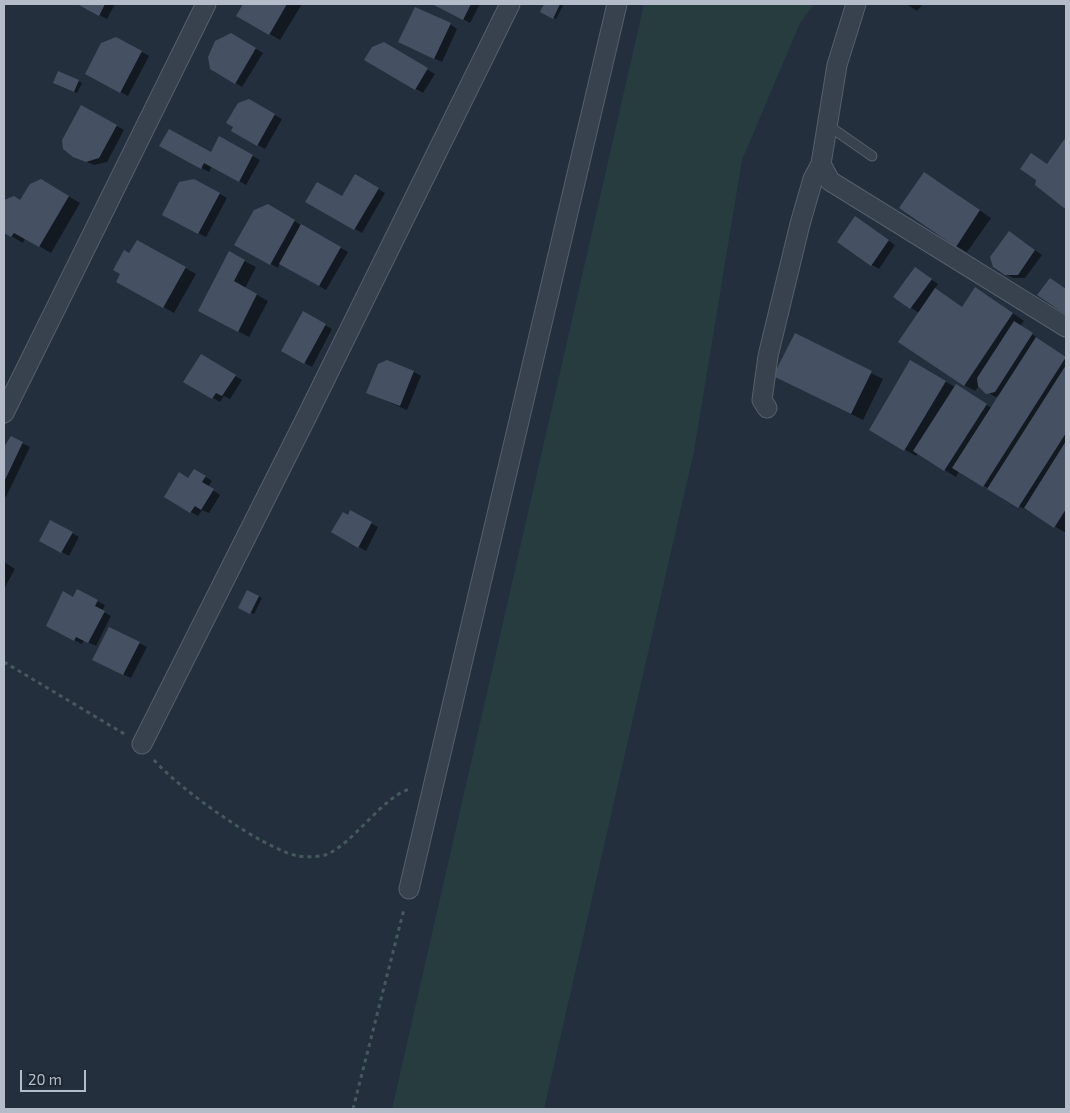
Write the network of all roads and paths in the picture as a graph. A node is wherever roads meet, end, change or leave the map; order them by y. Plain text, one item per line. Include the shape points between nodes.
1 (206, 4) edge
2 (510, 4) edge
3 (617, 4) edge
4 (856, 4) edge
5 (826, 124) junction
6 (872, 156) dead end
7 (821, 164) junction
8 (1066, 327) edge
9 (767, 408) dead end
10 (4, 413) edge
11 (4, 662) edge
12 (142, 744) junction
13 (433, 788) junction
14 (409, 889) joint
15 (353, 1109) edge

1 - 10 street
2 - 12 street
3 - 13 street
4 - 5 street via 837,65
5 - 6 lane
5 - 7 street
7 - 8 street via 830,181
7 - 9 street via 813,178 800,224 768,356 762,400
11 - 12 path
12 - 13 path via 164,771 230,822 280,850 299,856 325,855 393,798 408,789
13 - 14 street
14 - 15 path

